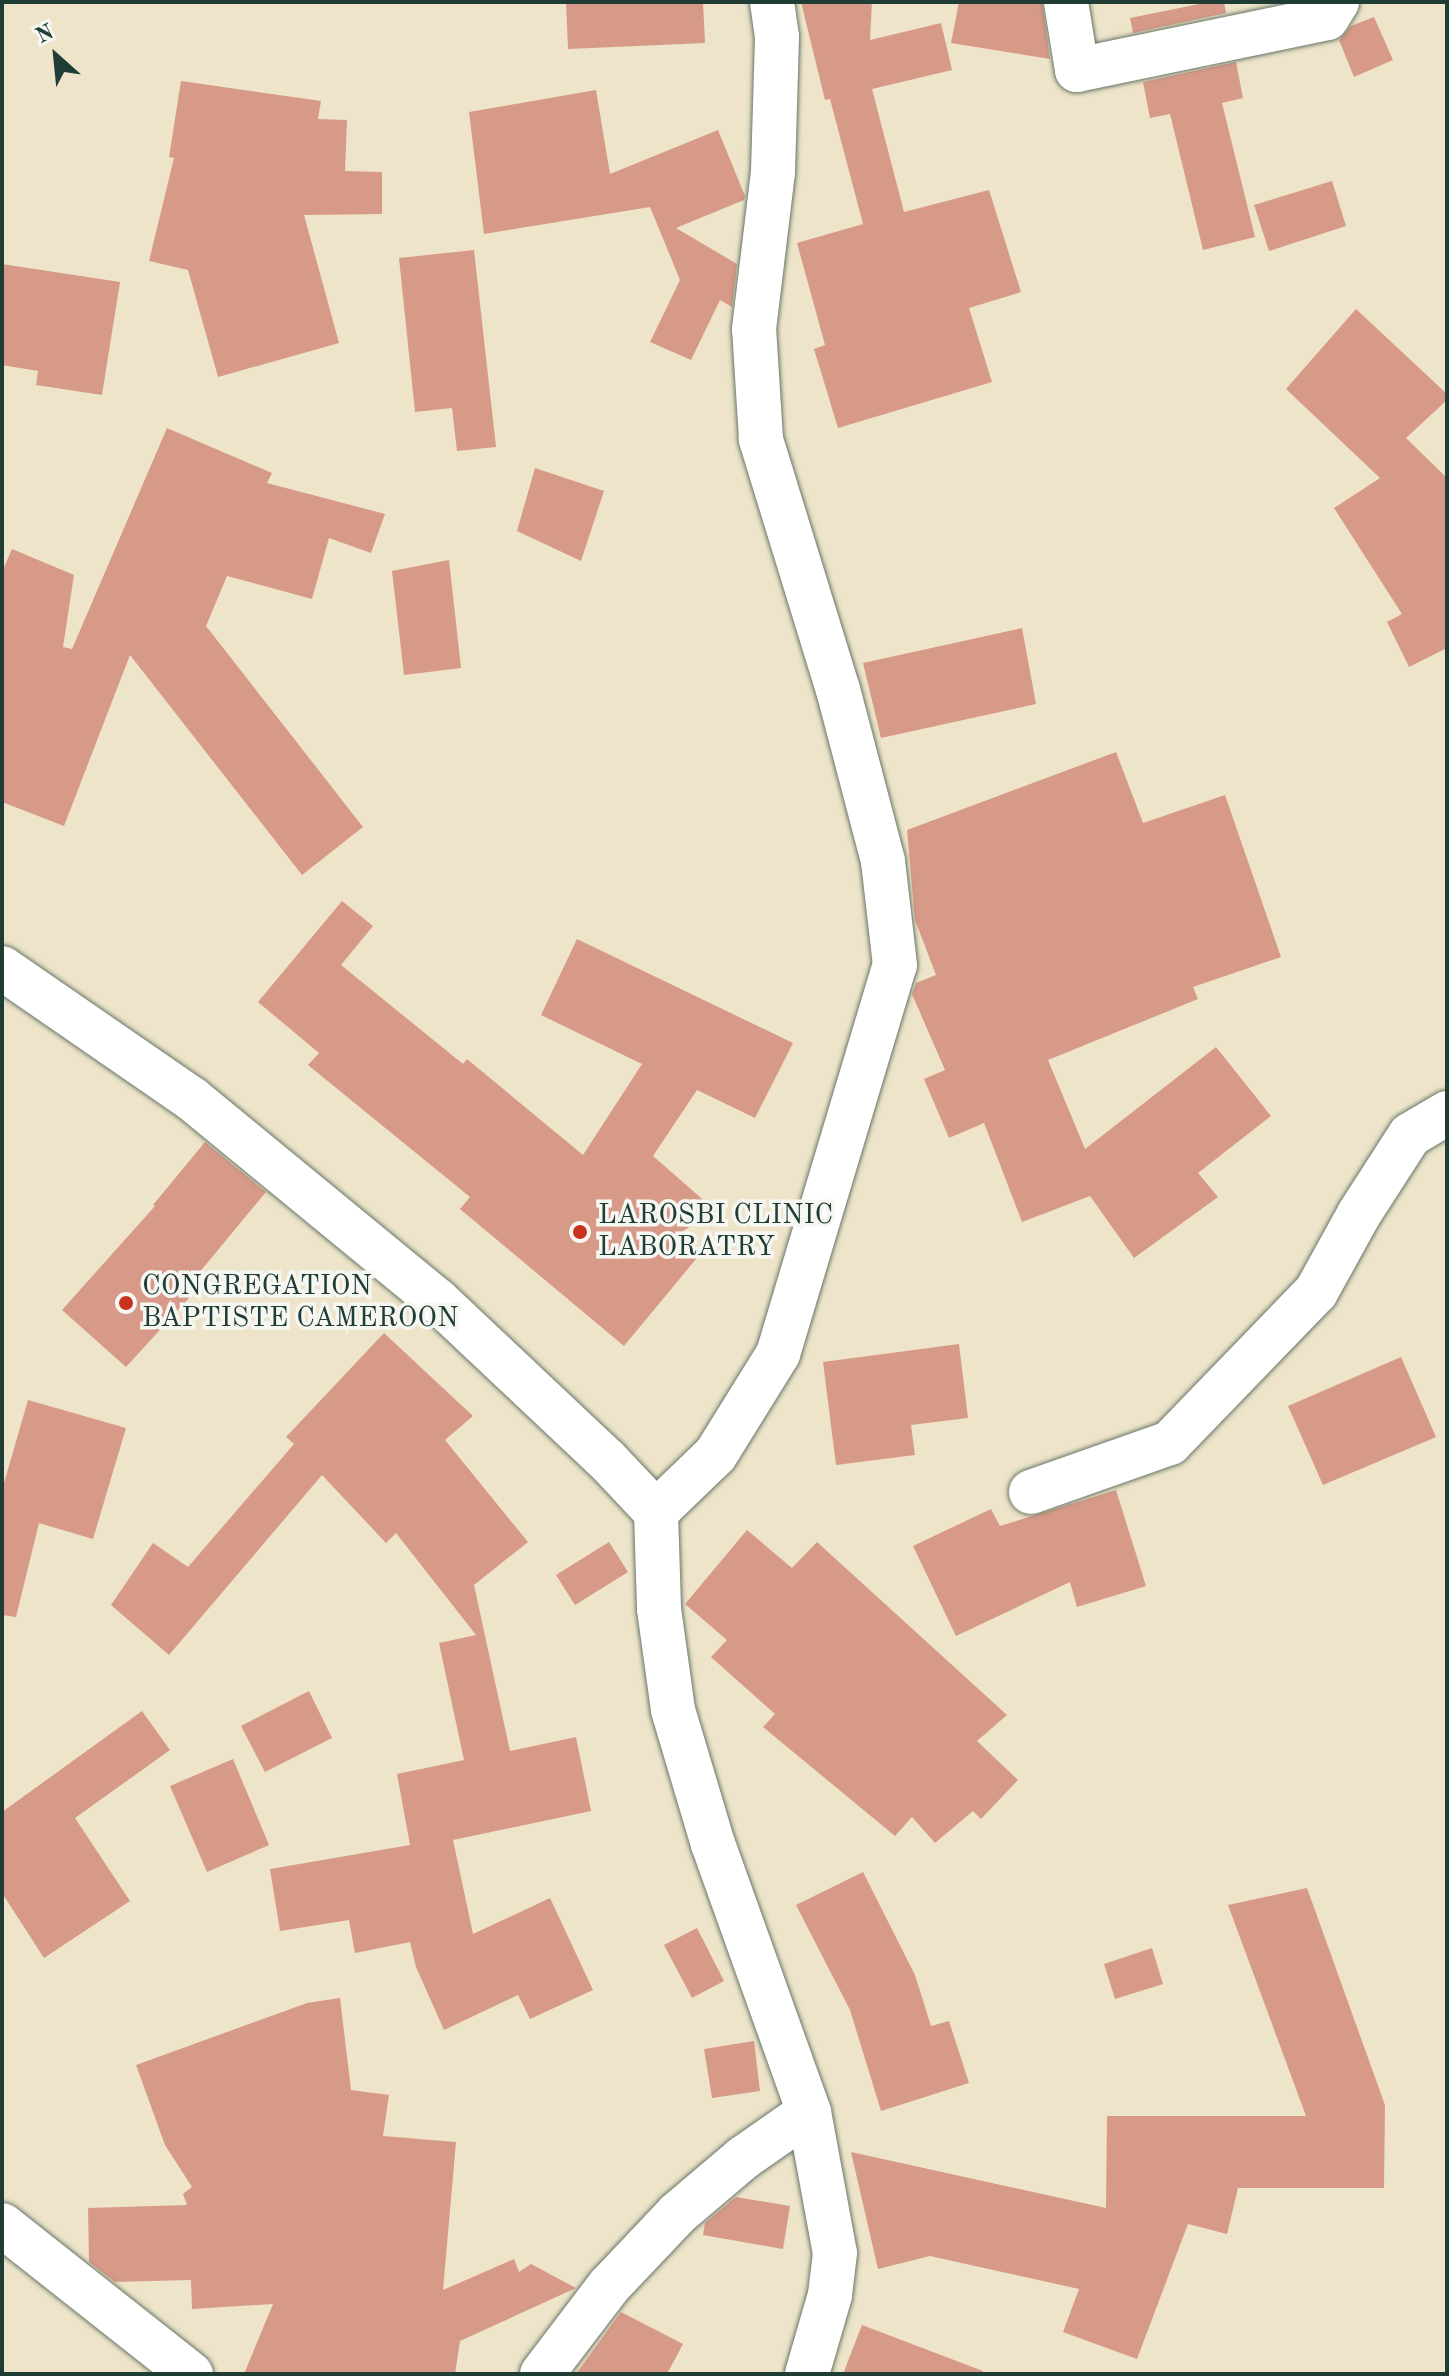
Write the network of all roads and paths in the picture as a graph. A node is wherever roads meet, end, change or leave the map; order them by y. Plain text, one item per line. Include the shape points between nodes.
1 (772, 2) edge
2 (1066, 2) edge
3 (1337, 2) edge
4 (2, 968) edge
5 (1447, 1113) edge
6 (1031, 1492) dead end
7 (656, 1512) junction
8 (809, 2112) junction
9 (2, 2225) edge
10 (191, 2374) edge
11 (542, 2374) edge
12 (807, 2374) edge

1 - 7 street via 777,37 773,172 754,329 761,439 838,690 883,861 895,965 778,1354 716,1454
2 - 3 street via 1077,70 1327,18
4 - 7 street via 192,1099 437,1300
5 - 6 street via 1410,1135 1316,1292 1170,1443
7 - 8 street via 659,1609 673,1710 713,1844
8 - 11 street via 677,2214 609,2286
8 - 12 street via 835,2253 830,2295
9 - 10 street

